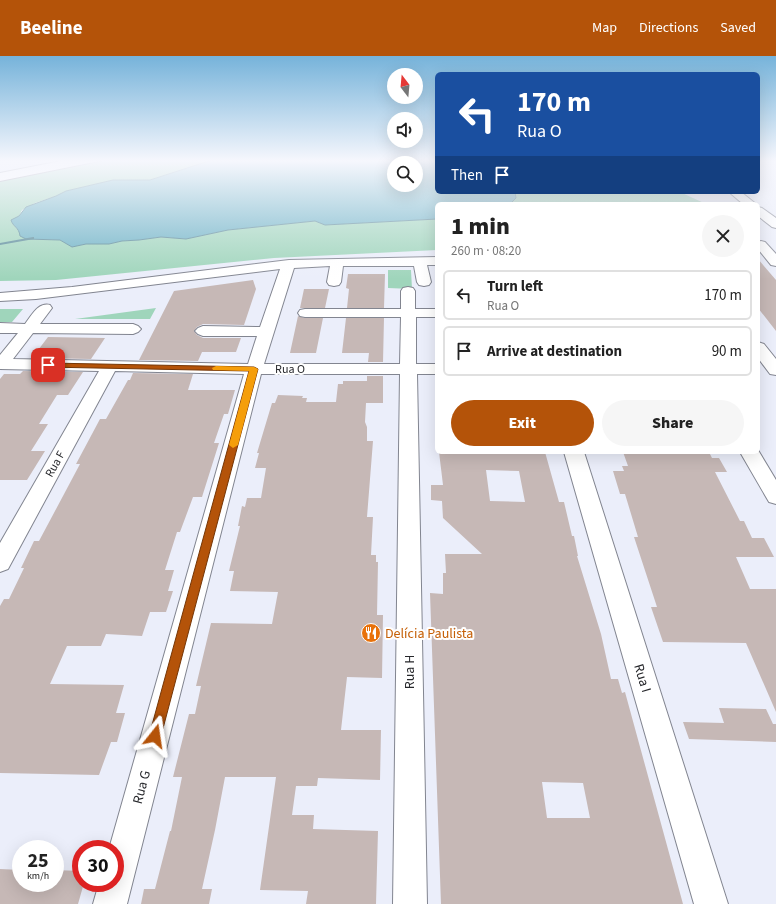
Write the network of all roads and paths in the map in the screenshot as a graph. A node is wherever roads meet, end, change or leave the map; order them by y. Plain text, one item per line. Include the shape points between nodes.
1 (760, 212) edge
2 (776, 224) edge
3 (760, 245) edge
4 (776, 245) edge
5 (760, 246) edge
6 (435, 261) edge
7 (337, 262) junction
8 (420, 262) junction
9 (776, 262) edge
10 (288, 264) junction
11 (334, 282) dead end
12 (424, 282) dead end
13 (408, 291) dead end
14 (0, 297) edge
15 (45, 308) dead end
16 (305, 312) dead end
17 (408, 312) junction
18 (435, 313) edge
19 (0, 328) edge
20 (30, 328) junction
21 (133, 329) dead end
22 (203, 331) dead end
23 (266, 332) junction
24 (760, 350) edge
25 (1, 364) edge
26 (110, 366) junction
27 (254, 369) junction
28 (407, 369) junction
29 (435, 369) edge
30 (760, 370) edge
31 (776, 370) edge
32 (575, 454) edge
33 (751, 454) edge
34 (776, 497) edge
35 (0, 563) edge
36 (110, 904) edge
37 (410, 904) edge
38 (711, 904) edge

1 - 2 street
3 - 4 street
5 - 9 street
6 - 8 street
7 - 8 street
7 - 10 street
7 - 11 street
8 - 12 street
10 - 14 street
10 - 23 street, Rua G
13 - 17 street, Rua H
15 - 20 street
16 - 17 street
17 - 18 street
17 - 28 street, Rua H
19 - 20 street
20 - 21 street
20 - 25 street
22 - 23 street
23 - 27 street, Rua G
24 - 31 street
25 - 26 street, Rua O
26 - 27 street, Rua O
26 - 35 street, Rua F
27 - 28 street, Rua O
27 - 36 street, Rua G
28 - 29 street, Rua O
28 - 37 street, Rua H
30 - 31 street
32 - 38 street, Rua I
33 - 34 street

